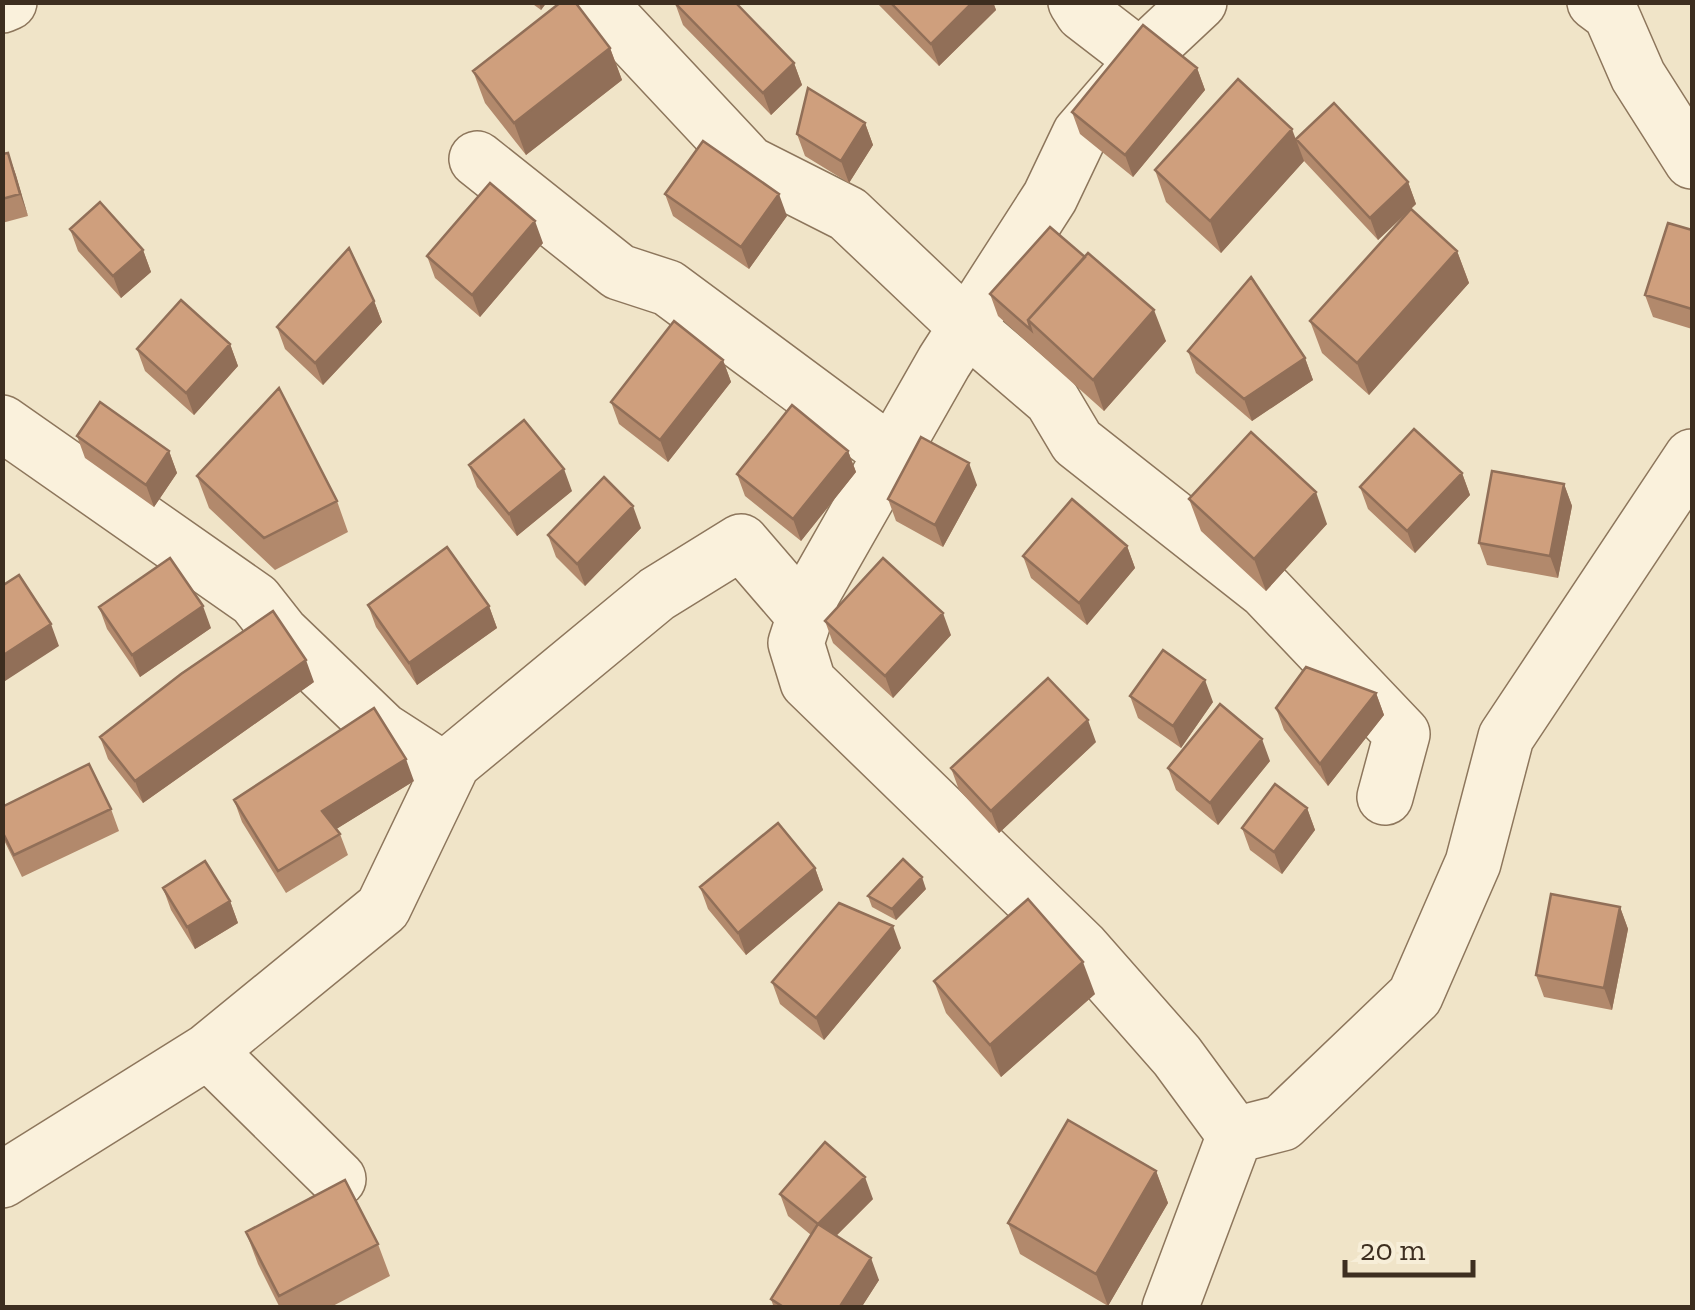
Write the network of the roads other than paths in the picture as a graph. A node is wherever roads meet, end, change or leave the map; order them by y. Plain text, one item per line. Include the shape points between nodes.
1 (606, 2) edge
2 (1076, 2) edge
3 (1199, 2) edge
4 (1595, 2) edge
5 (1144, 60) junction
6 (478, 160) dead end
7 (1692, 162) edge
8 (967, 327) junction
9 (2, 423) edge
10 (892, 454) junction
11 (1692, 457) edge
12 (803, 614) junction
13 (453, 762) junction
14 (1385, 797) dead end
15 (208, 1051) junction
16 (1234, 1135) junction
17 (338, 1179) edge
18 (2, 1180) edge
19 (1170, 1308) edge

1 - 8 street via 604,9 750,164 848,214
2 - 5 street
3 - 5 street
4 - 7 street via 1611,14 1638,76
5 - 8 street via 1080,134 1050,198
6 - 10 street via 620,272 668,288
8 - 10 street
8 - 14 street via 1052,400 1078,442 1266,591 1402,734
9 - 13 street via 255,600 382,730 444,770
10 - 12 street
11 - 16 street via 1506,737 1474,863 1416,996 1282,1123
12 - 13 street via 741,542 657,594
12 - 16 street via 796,643 808,682 1081,948 1177,1056
13 - 15 street via 383,908
15 - 17 street
15 - 18 street
16 - 19 street

